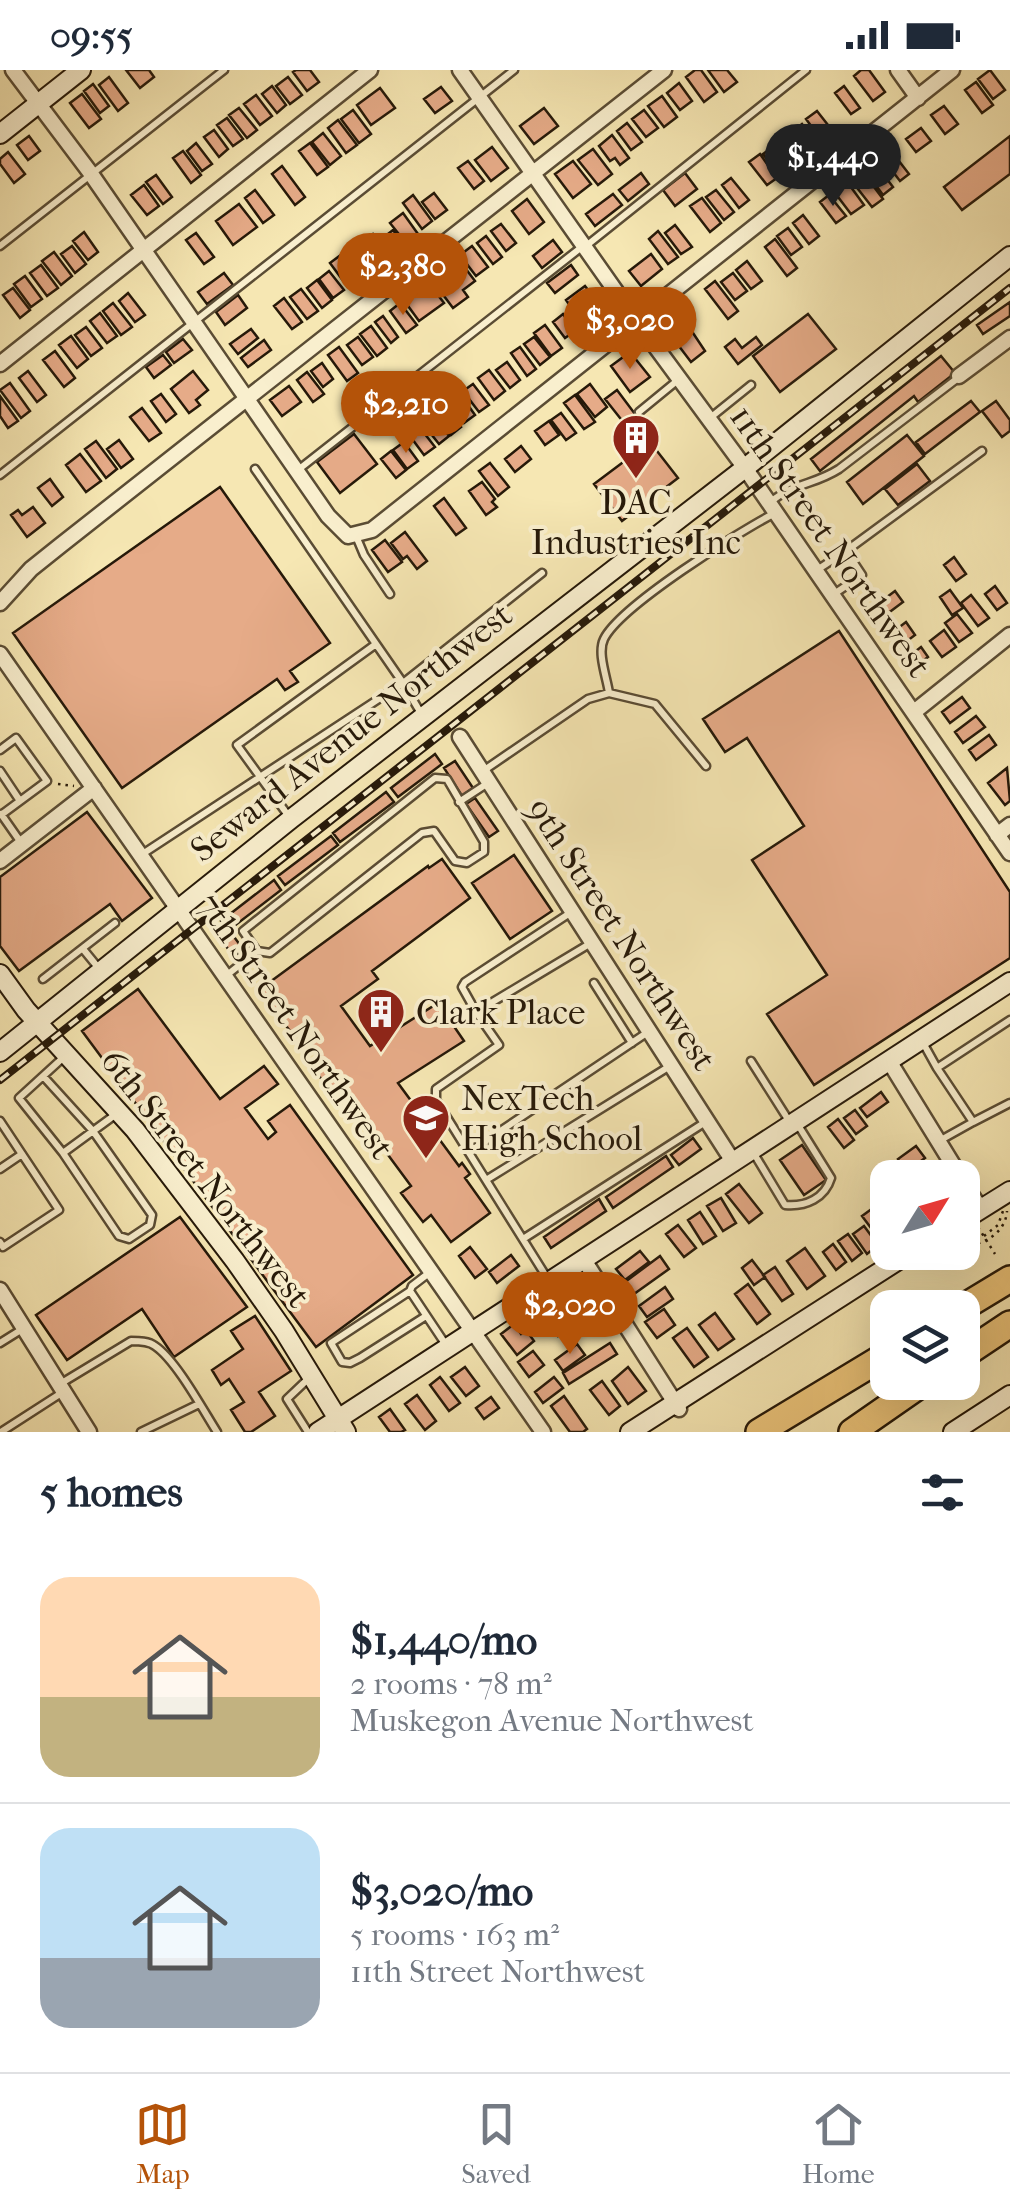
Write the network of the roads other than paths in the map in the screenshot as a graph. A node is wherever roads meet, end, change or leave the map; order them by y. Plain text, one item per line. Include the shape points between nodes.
1 (13, 70) edge
2 (82, 70) edge
3 (224, 70) edge
4 (370, 70) edge
5 (460, 70) edge
6 (514, 70) edge
7 (664, 70) edge
8 (806, 70) edge
9 (898, 70) edge
10 (952, 70) edge
11 (479, 97) junction
12 (918, 98) junction
13 (39, 104) junction
14 (0, 134) edge
15 (533, 173) junction
16 (90, 174) junction
17 (0, 246) edge
18 (585, 246) junction
19 (144, 251) junction
20 (1010, 256) edge
21 (636, 320) junction
22 (193, 322) junction
23 (1010, 338) edge
24 (0, 364) edge
25 (960, 376) joint
26 (679, 379) junction
27 (751, 385) dead end
28 (246, 399) junction
29 (639, 412) dead end
30 (709, 419) junction
31 (982, 451) dead end
32 (255, 468) dead end
33 (745, 468) junction
34 (297, 470) junction
35 (0, 475) edge
36 (772, 508) junction
37 (356, 536) junction
38 (846, 551) junction
39 (816, 570) junction
40 (542, 574) dead end
41 (390, 594) dead end
42 (833, 594) junction
43 (0, 603) edge
44 (1010, 634) edge
45 (376, 644) junction
46 (0, 654) edge
47 (403, 683) junction
48 (610, 693) junction
49 (914, 712) junction
50 (422, 716) junction
51 (460, 737) dead end
52 (0, 750) edge
53 (706, 766) dead end
54 (0, 771) edge
55 (260, 776) junction
56 (486, 777) junction
57 (94, 788) junction
58 (20, 801) junction
59 (459, 802) junction
60 (1, 814) edge
61 (291, 819) junction
62 (1010, 825) edge
63 (997, 835) junction
64 (22, 844) junction
65 (1010, 853) edge
66 (141, 855) junction
67 (0, 861) edge
68 (178, 908) junction
69 (572, 912) junction
70 (115, 923) dead end
71 (591, 943) junction
72 (82, 949) junction
73 (257, 951) junction
74 (101, 971) junction
75 (0, 974) edge
76 (226, 976) junction
77 (43, 979) dead end
78 (1010, 982) edge
79 (594, 983) dead end
80 (476, 1012) junction
81 (1010, 1020) edge
82 (38, 1022) junction
83 (649, 1032) junction
84 (922, 1040) junction
85 (632, 1044) junction
86 (0, 1052) edge
87 (67, 1054) junction
88 (751, 1061) dead end
89 (889, 1062) junction
90 (671, 1066) junction
91 (937, 1068) junction
92 (43, 1076) junction
93 (1010, 1103) edge
94 (120, 1112) junction
95 (706, 1120) junction
96 (0, 1121) edge
97 (973, 1122) junction
98 (794, 1124) junction
99 (93, 1132) junction
100 (938, 1141) junction
101 (752, 1151) junction
102 (63, 1152) junction
103 (469, 1152) junction
104 (22, 1154) junction
105 (950, 1160) edge
106 (734, 1163) junction
107 (0, 1168) edge
108 (486, 1180) junction
109 (1006, 1200) edge
110 (980, 1215) edge
111 (523, 1239) junction
112 (0, 1242) edge
113 (584, 1260) junction
114 (885, 1270) edge
115 (430, 1272) junction
116 (1010, 1279) edge
117 (550, 1282) junction
118 (0, 1290) edge
119 (410, 1291) junction
120 (980, 1297) edge
121 (426, 1316) junction
122 (1010, 1324) edge
123 (24, 1328) junction
124 (472, 1333) junction
125 (0, 1343) edge
126 (980, 1344) edge
127 (448, 1348) junction
128 (870, 1365) edge
129 (312, 1376) junction
130 (62, 1388) junction
131 (1010, 1396) edge
132 (898, 1400) edge
133 (199, 1404) junction
134 (678, 1406) junction
135 (342, 1426) edge
136 (1, 1432) edge
137 (90, 1432) edge
138 (141, 1432) edge
139 (217, 1432) edge
140 (308, 1432) edge
141 (318, 1432) edge
142 (543, 1432) edge
143 (630, 1432) edge
144 (759, 1432) edge
145 (852, 1432) edge
146 (953, 1432) edge

1 - 13 street
2 - 13 street
3 - 16 lane
4 - 19 street
5 - 11 street, 11th Street Northwest
6 - 11 lane
7 - 15 street
8 - 18 lane
9 - 12 street
10 - 12 street
11 - 15 street, 11th Street Northwest
11 - 22 lane
12 - 21 street
13 - 14 street
13 - 16 street
15 - 18 street, 11th Street Northwest
15 - 28 street
16 - 17 lane
16 - 19 street
18 - 21 street, 11th Street Northwest
18 - 34 lane
19 - 22 street
19 - 24 street
20 - 33 street, Seward Avenue Northwest
21 - 26 street, 11th Street Northwest
21 - 37 street via 372,530
22 - 28 street
22 - 35 lane
23 - 25 street
25 - 36 lane via 839,469 800,483
26 - 29 lane
26 - 30 street, 11th Street Northwest
27 - 30 lane
28 - 34 street
28 - 43 street via 46,557
30 - 33 street, 11th Street Northwest
31 - 38 lane
32 - 45 lane
33 - 36 street, 11th Street Northwest
33 - 50 street, Seward Avenue Northwest
34 - 37 street via 337,527
36 - 39 street, 11th Street Northwest
36 - 48 lane via 606,635
37 - 41 lane
38 - 39 lane
38 - 42 lane via 862,575
39 - 42 street, 11th Street Northwest
40 - 47 lane
42 - 49 street, 11th Street Northwest
44 - 49 street
45 - 47 lane
45 - 55 lane via 237,745
46 - 57 street, 7th Street Northwest
47 - 50 lane
47 - 55 lane
48 - 53 lane via 655,704
48 - 56 lane via 588,700
49 - 63 street, 11th Street Northwest
50 - 61 street, Seward Avenue Northwest
51 - 56 street, 9th Street Northwest
52 - 58 lane via 16,738 46,781
54 - 58 lane
55 - 61 lane
55 - 66 lane
56 - 59 lane
56 - 69 street, 9th Street Northwest
57 - 64 street
57 - 66 street, 7th Street Northwest
58 - 60 lane
59 - 73 lane via 447,779 435,778 243,931
59 - 73 lane via 484,852 467,863 455,861 434,831 422,833 270,953
60 - 64 lane
61 - 68 street, Seward Avenue Northwest
62 - 63 street
63 - 65 street, 11th Street Northwest
64 - 67 street
66 - 68 street, 7th Street Northwest
68 - 74 street, Seward Avenue Northwest
68 - 76 street, 7th Street Northwest
69 - 71 street, 9th Street Northwest
69 - 80 lane via 465,982
70 - 72 lane
71 - 80 lane
71 - 83 street, 9th Street Northwest
72 - 74 lane
72 - 77 lane
73 - 76 lane
74 - 82 street, Seward Avenue Northwest
75 - 82 street, 6th Street Northwest
76 - 115 street, 7th Street Northwest
78 - 84 street
79 - 85 lane
80 - 103 lane via 499,1045 436,1089 436,1100
81 - 91 lane
82 - 86 street, Seward Avenue Northwest
82 - 87 street, 6th Street Northwest
83 - 85 lane
83 - 90 street, 9th Street Northwest
84 - 89 street
84 - 91 lane
85 - 103 lane
87 - 92 lane
87 - 94 street, 6th Street Northwest
88 - 98 lane
89 - 98 street
89 - 100 street
90 - 95 street, 9th Street Northwest
90 - 108 lane
91 - 97 lane
92 - 99 lane
92 - 102 lane via 19,1098
93 - 97 lane
94 - 99 lane
94 - 129 street, 6th Street Northwest via 236,1261
95 - 106 street, 9th Street Northwest
95 - 111 lane
96 - 104 lane
97 - 100 lane
98 - 101 street
98 - 101 lane via 830,1178 828,1189 812,1201 785,1205
99 - 102 lane
99 - 102 lane via 152,1215 140,1232 126,1240 120,1236
100 - 105 street
101 - 106 street
103 - 108 lane
104 - 107 lane
104 - 112 lane via 59,1210 3,1247
106 - 113 street
108 - 111 lane
109 - 110 street
111 - 117 lane
113 - 117 street
113 - 134 street
114 - 134 street
115 - 119 lane
115 - 124 street, 7th Street Northwest
116 - 120 highway
117 - 124 street
118 - 123 street
119 - 121 lane
119 - 121 lane via 330,1344 350,1364
121 - 127 lane
122 - 126 highway
123 - 125 lane
123 - 130 street
124 - 127 street
124 - 142 street, 7th Street Northwest
127 - 135 street
128 - 144 highway
129 - 135 street, 6th Street Northwest
129 - 140 lane via 287,1398
130 - 133 lane via 142,1341 156,1346
130 - 136 lane
130 - 137 street
131 - 146 street
132 - 145 highway
133 - 138 lane
133 - 139 lane
134 - 143 street
135 - 141 street

